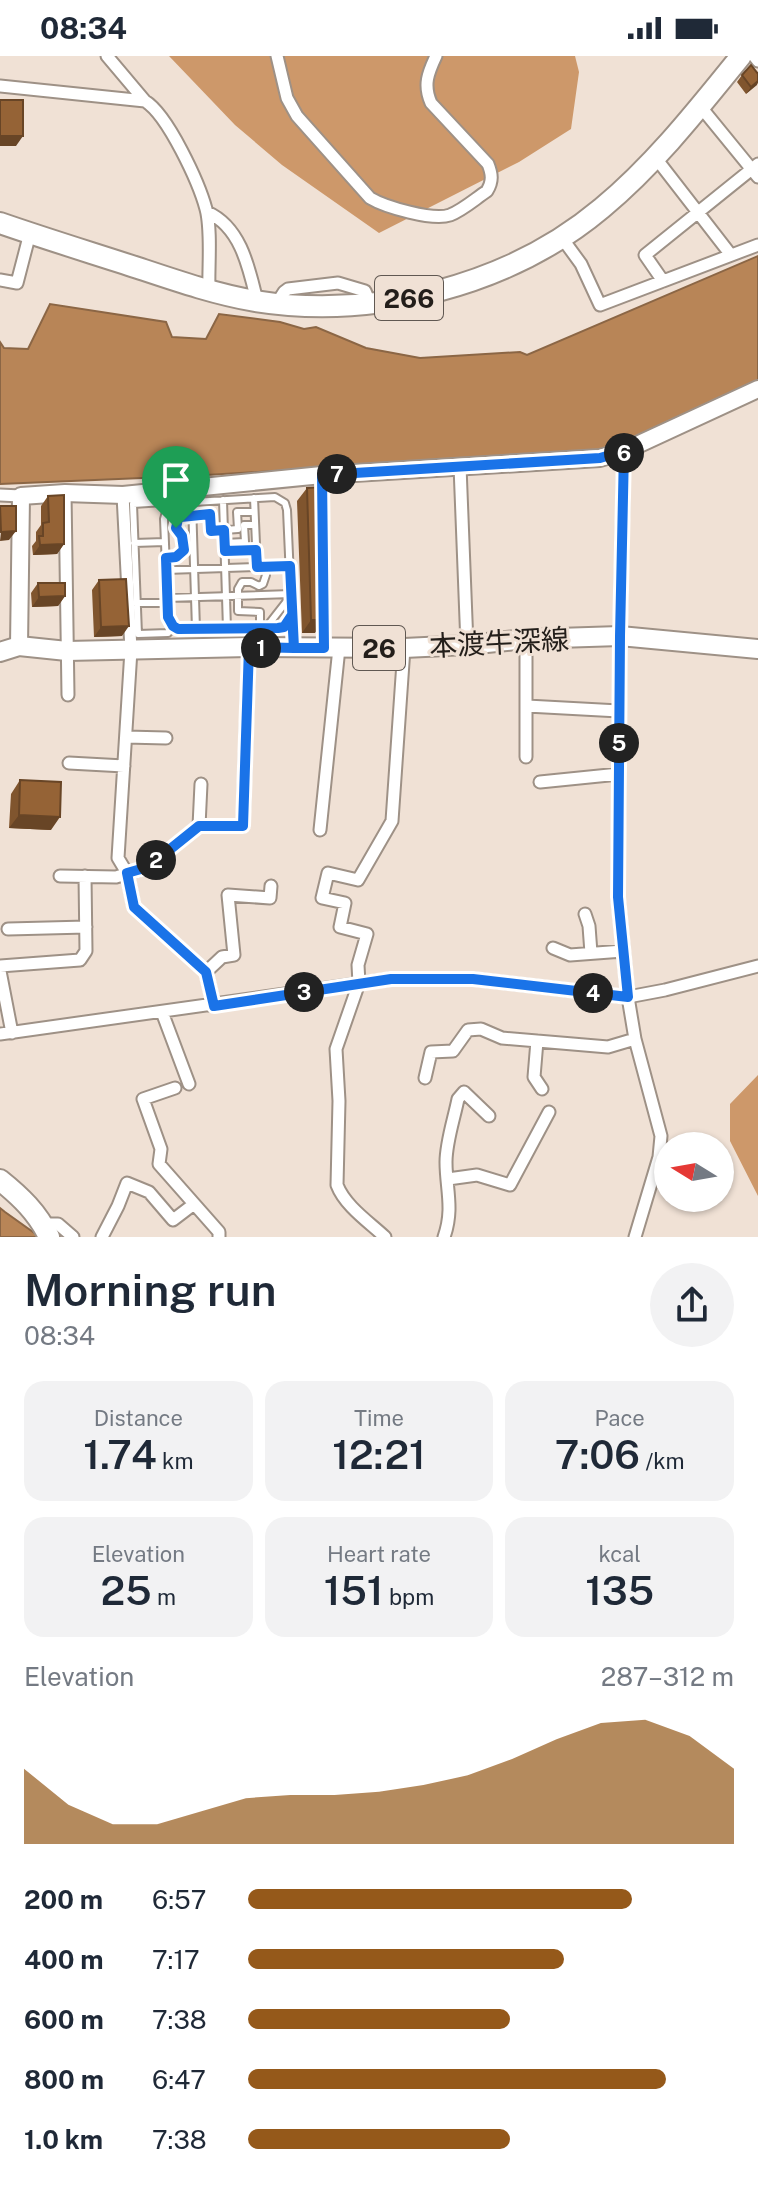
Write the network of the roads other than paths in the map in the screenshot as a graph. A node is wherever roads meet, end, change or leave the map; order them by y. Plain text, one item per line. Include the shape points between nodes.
1 (107, 56) edge
2 (277, 56) edge
3 (436, 56) edge
4 (741, 56) edge
5 (754, 56) edge
6 (758, 61) edge
7 (0, 86) edge
8 (145, 101) junction
9 (700, 106) junction
10 (655, 157) junction
11 (756, 170) edge
12 (207, 212) junction
13 (698, 213) junction
14 (0, 223) edge
15 (30, 233) junction
16 (562, 238) junction
17 (758, 245) edge
18 (731, 255) junction
19 (0, 280) edge
20 (663, 281) junction
21 (209, 291) junction
22 (267, 302) junction
23 (758, 389) edge
24 (624, 451) junction
25 (460, 466) junction
26 (322, 475) junction
27 (65, 493) junction
28 (0, 495) edge
29 (123, 495) junction
30 (21, 496) junction
31 (254, 498) junction
32 (223, 500) junction
33 (192, 502) junction
34 (170, 506) junction
35 (254, 512) junction
36 (193, 515) junction
37 (255, 525) junction
38 (224, 530) junction
39 (165, 542) junction
40 (134, 543) junction
41 (224, 547) junction
42 (256, 550) junction
43 (166, 558) junction
44 (290, 566) junction
45 (257, 567) junction
46 (266, 567) junction
47 (225, 568) junction
48 (194, 569) junction
49 (166, 570) junction
50 (291, 594) junction
51 (226, 595) junction
52 (238, 595) junction
53 (195, 596) junction
54 (167, 600) junction
55 (136, 603) junction
56 (292, 615) junction
57 (173, 626) junction
58 (196, 629) junction
59 (227, 629) junction
60 (262, 629) junction
61 (620, 636) junction
62 (526, 639) junction
63 (467, 645) junction
64 (19, 646) junction
65 (249, 647) junction
66 (294, 648) junction
67 (331, 648) junction
68 (404, 648) junction
69 (758, 649) edge
70 (131, 650) junction
71 (67, 651) junction
72 (0, 652) edge
73 (68, 695) dead end
74 (527, 706) junction
75 (619, 711) junction
76 (126, 737) junction
77 (166, 738) dead end
78 (526, 757) dead end
79 (69, 763) dead end
80 (124, 766) junction
81 (619, 774) junction
82 (540, 782) dead end
83 (201, 784) dead end
84 (199, 826) junction
85 (320, 830) dead end
86 (127, 873) junction
87 (60, 876) dead end
88 (85, 876) junction
89 (271, 886) dead end
90 (585, 914) dead end
91 (86, 927) junction
92 (8, 929) dead end
93 (553, 948) dead end
94 (623, 951) junction
95 (591, 953) junction
96 (758, 966) edge
97 (0, 969) edge
98 (206, 972) junction
99 (359, 983) junction
100 (628, 997) junction
101 (214, 1006) junction
102 (162, 1012) junction
103 (6, 1033) edge
104 (635, 1039) junction
105 (537, 1041) junction
106 (425, 1078) dead end
107 (189, 1084) dead end
108 (175, 1088) dead end
109 (542, 1089) dead end
110 (549, 1112) dead end
111 (489, 1116) dead end
112 (448, 1179) junction
113 (0, 1180) edge
114 (194, 1204) junction
115 (47, 1232) edge
116 (73, 1237) edge
117 (102, 1237) edge
118 (219, 1237) edge
119 (385, 1237) edge
120 (444, 1237) edge
121 (635, 1237) edge

1 - 8 street
2 - 3 street via 297,116 370,198 445,217 487,191 492,173 427,95 426,80
4 - 9 highway, 266
5 - 6 street
7 - 8 street
8 - 12 street via 174,138
9 - 10 highway, 266
9 - 11 street
10 - 13 street
10 - 16 highway, 266
11 - 13 street
12 - 21 street
12 - 22 street via 239,242
13 - 18 street
13 - 20 street via 645,255
14 - 15 highway, 266
15 - 19 street via 17,283
15 - 21 highway, 266
16 - 20 street via 600,305
16 - 22 highway, 266 via 499,271 405,299
17 - 18 street
18 - 20 street
21 - 22 highway, 266
23 - 24 street
24 - 25 street via 600,458
24 - 61 street
25 - 26 street
25 - 63 street
26 - 29 street
26 - 67 street
27 - 29 street
27 - 30 street
27 - 71 street
28 - 30 street
29 - 70 street
30 - 64 street
31 - 32 lane
31 - 35 lane
31 - 44 lane via 275,497 285,503
32 - 33 lane
32 - 38 lane
33 - 34 lane
33 - 36 lane
34 - 39 lane via 164,519
34 - 40 lane via 133,504
35 - 37 lane
35 - 38 lane via 237,512 238,529
36 - 38 lane via 210,514 211,531
36 - 43 lane via 176,524 184,543 181,554
36 - 48 lane
37 - 41 lane via 244,525 245,542
37 - 42 lane
38 - 41 lane
39 - 40 lane
39 - 43 lane
40 - 55 lane
41 - 42 lane via 242,554
41 - 47 lane
42 - 45 lane
43 - 49 lane
44 - 46 lane
44 - 50 lane
45 - 46 lane
45 - 47 lane
46 - 52 lane via 263,584 242,582
47 - 48 lane
47 - 51 lane
48 - 49 lane
48 - 53 lane
49 - 54 lane
50 - 52 lane
50 - 56 lane
50 - 60 lane
51 - 52 lane
51 - 53 lane
51 - 59 lane
52 - 60 lane via 238,611 260,612
53 - 54 lane
53 - 58 lane
54 - 55 lane
54 - 57 lane
55 - 57 lane via 138,634 168,633
56 - 60 lane via 284,627
56 - 66 lane
57 - 58 lane
58 - 59 lane
59 - 60 lane
61 - 62 main road, 本渡牛深線 / 26
61 - 69 main road, 本渡牛深線 / 26
61 - 75 street
62 - 63 main road, 本渡牛深線 / 26
62 - 74 street
63 - 68 main road, 本渡牛深線 / 26
64 - 71 main road, 本渡牛深線 / 26
64 - 72 main road, 本渡牛深線 / 26
65 - 66 main road, 本渡牛深線 / 26
65 - 70 main road, 本渡牛深線 / 26
65 - 84 street via 243,826
66 - 67 main road, 本渡牛深線 / 26
67 - 68 main road, 本渡牛深線 / 26
67 - 85 street
68 - 99 street via 392,821 358,880 328,873 322,898 345,903 340,927 367,934
70 - 71 main road, 本渡牛深線 / 26
70 - 76 street
71 - 73 street
74 - 75 street
74 - 78 street
75 - 81 street
76 - 77 street
76 - 80 street
79 - 80 street
80 - 86 street via 118,858
81 - 82 street
81 - 94 street
83 - 84 street
84 - 86 street via 148,867
86 - 88 street
86 - 98 street via 134,907
87 - 88 street
88 - 91 street
89 - 98 street via 270,898 228,895 234,955 222,957
90 - 95 street
91 - 92 street
91 - 97 street via 86,951 80,960
93 - 95 street via 570,955
94 - 95 street
94 - 100 street
96 - 100 street
97 - 103 street
98 - 101 street
99 - 100 street via 473,979
99 - 101 street
99 - 119 street via 336,1049 337,1185 347,1202
100 - 104 street
101 - 102 street
102 - 103 street
102 - 107 street
104 - 105 street via 608,1047
104 - 121 street via 661,1136
105 - 106 street via 468,1030 453,1051 431,1052
105 - 109 street via 534,1077
108 - 114 street via 143,1099 161,1149 159,1164
110 - 112 street via 510,1185 477,1175
111 - 112 street via 464,1092 458,1099 446,1160
112 - 120 street
113 - 115 highway via 33,1210
114 - 117 street via 173,1220 149,1192 127,1183
114 - 118 street
115 - 116 street via 58,1224

